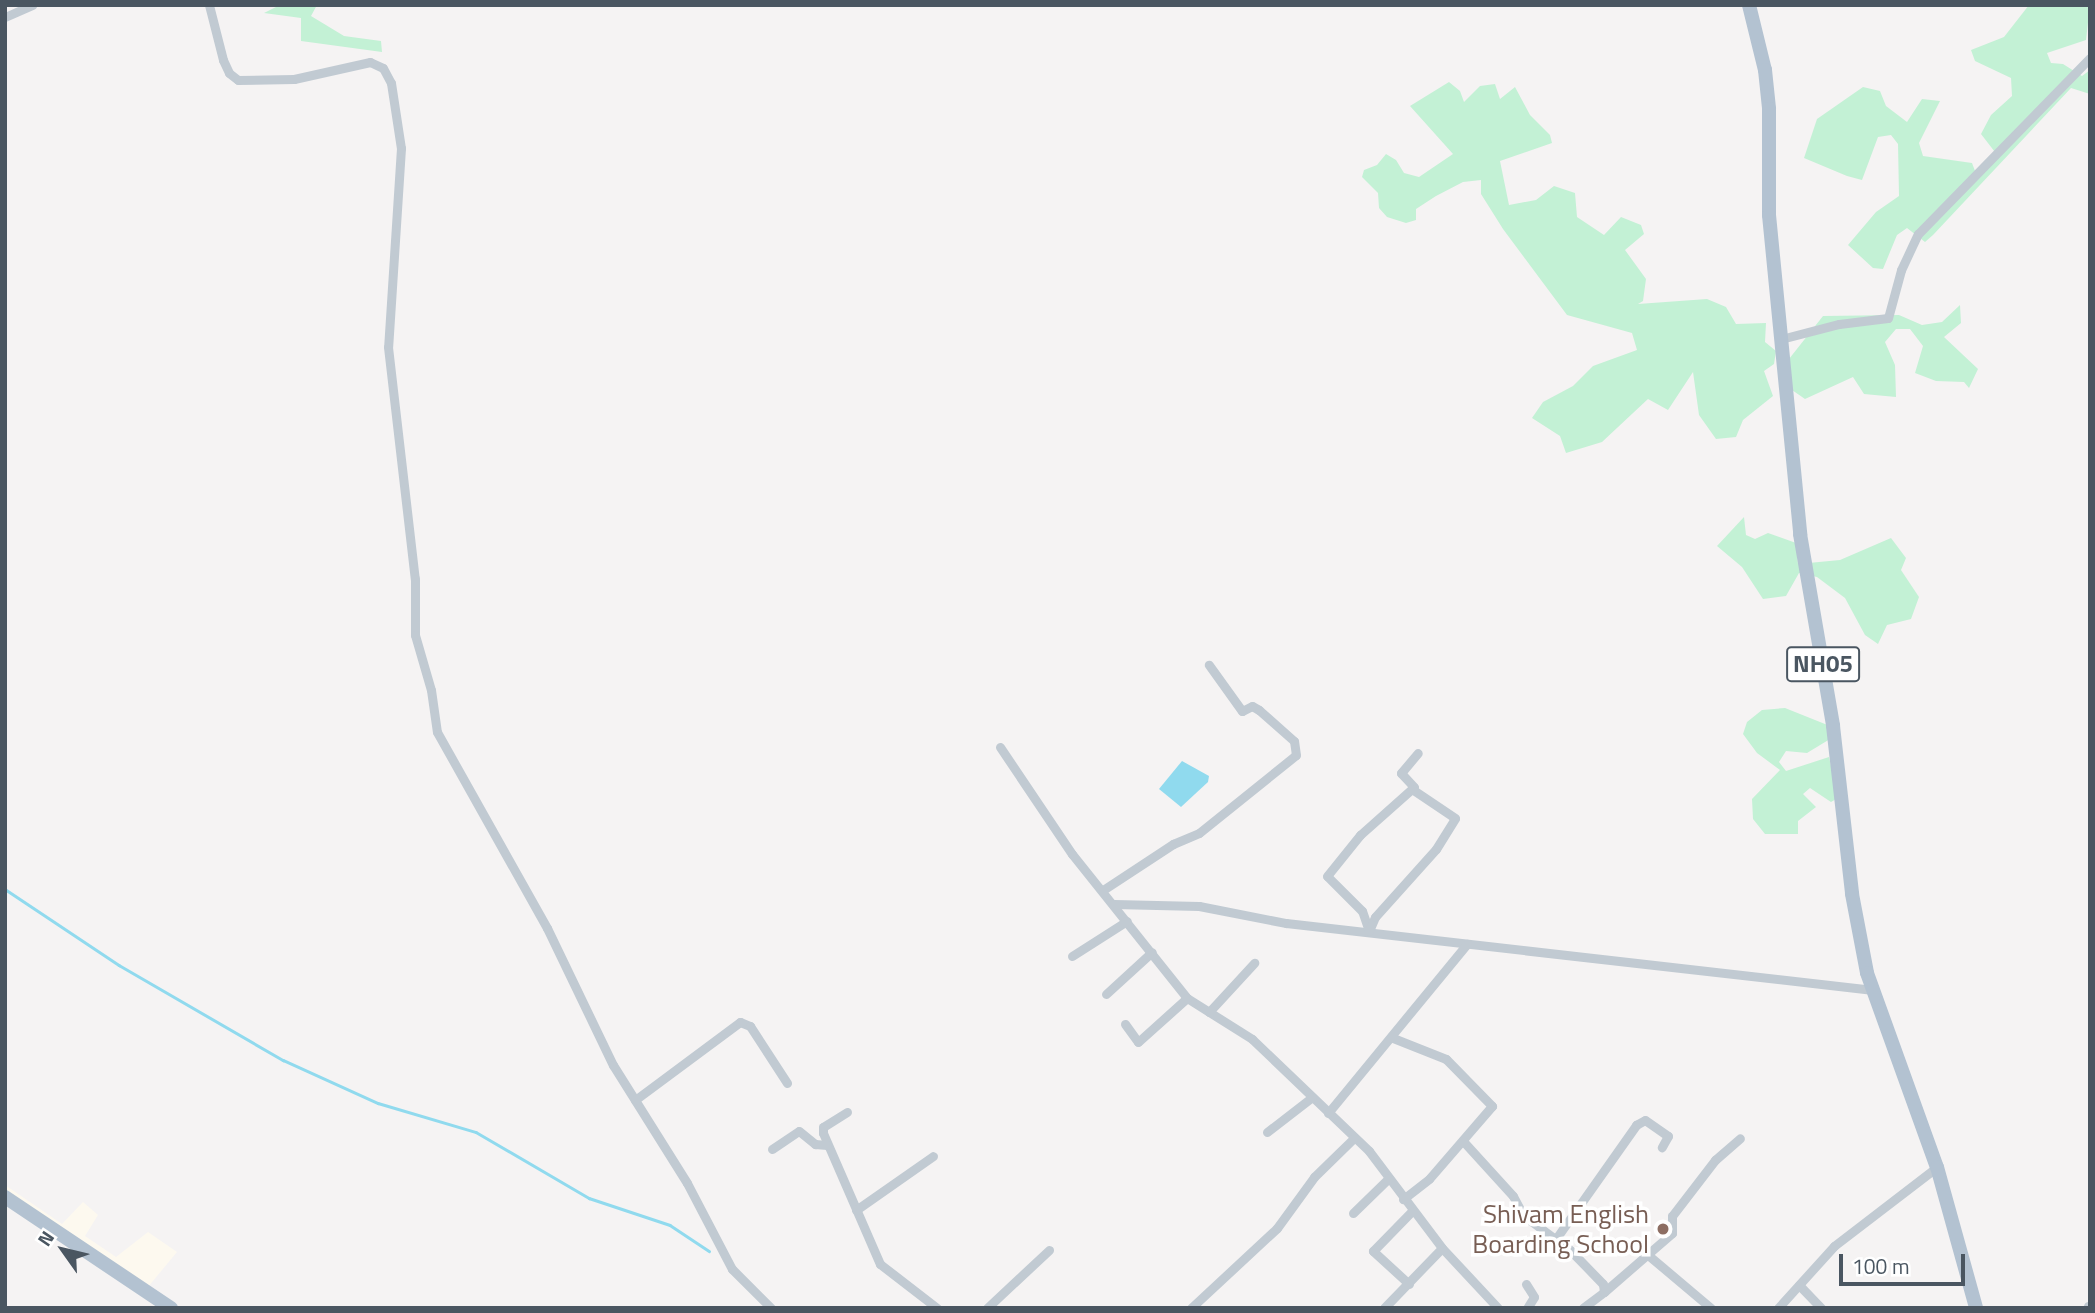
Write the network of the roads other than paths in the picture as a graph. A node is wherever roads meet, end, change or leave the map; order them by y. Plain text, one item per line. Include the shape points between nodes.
1 (32, 5) edge
2 (209, 5) edge
3 (1749, 5) edge
4 (5, 17) edge
5 (2090, 58) edge
6 (1781, 339) junction
7 (1209, 665) dead end
8 (1000, 747) dead end
9 (1418, 753) dead end
10 (1412, 789) junction
11 (1103, 890) junction
12 (1114, 904) junction
13 (1128, 921) junction
14 (1369, 931) junction
15 (1466, 944) junction
16 (1152, 952) junction
17 (1072, 956) dead end
18 (1254, 963) dead end
19 (1872, 990) junction
20 (1107, 994) dead end
21 (1187, 998) junction
22 (1209, 1012) junction
23 (1125, 1024) dead end
24 (1393, 1038) junction
25 (787, 1083) dead end
26 (1311, 1098) junction
27 (635, 1100) junction
28 (847, 1112) dead end
29 (1328, 1113) junction
30 (1267, 1132) dead end
31 (1353, 1138) junction
32 (1740, 1138) dead end
33 (1462, 1141) junction
34 (827, 1145) junction
35 (1661, 1147) dead end
36 (772, 1149) dead end
37 (933, 1156) dead end
38 (1937, 1167) junction
39 (1388, 1178) junction
40 (5, 1197) edge
41 (1403, 1199) junction
42 (856, 1210) junction
43 (1412, 1212) junction
44 (1353, 1213) dead end
45 (1555, 1240) junction
46 (1442, 1248) junction
47 (1049, 1250) dead end
48 (1648, 1255) junction
49 (1409, 1284) junction
50 (1526, 1284) dead end
51 (1799, 1285) junction
52 (1604, 1292) junction
53 (171, 1308) edge
54 (771, 1308) edge
55 (937, 1308) edge
56 (987, 1308) edge
57 (1191, 1308) edge
58 (1384, 1308) edge
59 (1498, 1308) edge
60 (1527, 1308) edge
61 (1583, 1308) edge
62 (1711, 1308) edge
63 (1778, 1308) edge
64 (1821, 1308) edge
65 (1976, 1308) edge

1 - 4 street
2 - 27 street via 223,60 229,74 238,80 294,79 370,62 383,68 391,83 401,148 388,347 415,579 415,635 437,732 547,928 596,1035
3 - 6 main road, NH05 via 1769,109 1768,191
5 - 6 street via 1918,234 1901,270 1888,318 1839,324
6 - 19 main road, NH05 via 1800,534 1833,726 1852,894
7 - 11 street via 1242,711 1252,706 1259,710 1294,741 1296,755 1199,833
8 - 11 street via 1072,854
9 - 10 street via 1401,774
10 - 14 street via 1360,835 1328,876 1362,911
10 - 14 street via 1455,818 1436,849
11 - 12 street
12 - 13 street
12 - 14 street via 1199,906 1286,923
13 - 16 street
13 - 17 street
14 - 15 street
15 - 19 street
15 - 24 street
16 - 20 street
16 - 21 street
18 - 22 street
19 - 38 main road, NH05
21 - 22 street
21 - 23 street via 1138,1042
22 - 26 street via 1252,1039
24 - 29 street
24 - 33 street via 1446,1059 1492,1106
25 - 27 street via 750,1026 740,1022
26 - 29 street
26 - 30 street
27 - 54 street via 687,1183 732,1269
28 - 34 street via 823,1127
29 - 31 street
31 - 39 street
31 - 57 street via 1314,1177 1277,1228
32 - 48 street via 1715,1160 1672,1216 1672,1233
33 - 41 street via 1430,1179
33 - 45 street via 1513,1196 1523,1215
34 - 36 street via 814,1144 799,1131
34 - 42 street
35 - 45 street via 1668,1136 1646,1120 1636,1125
37 - 42 street
38 - 51 street via 1834,1246
38 - 65 main road, NH05
39 - 41 street
39 - 44 street
40 - 53 main road
41 - 43 street
42 - 55 street via 880,1264
43 - 46 street
43 - 49 street via 1373,1251
45 - 52 street via 1583,1262 1603,1284
46 - 49 street
46 - 59 street
47 - 56 street
48 - 52 street
48 - 62 street
49 - 58 street
50 - 60 street via 1534,1297
51 - 63 street
51 - 64 street
52 - 61 street

